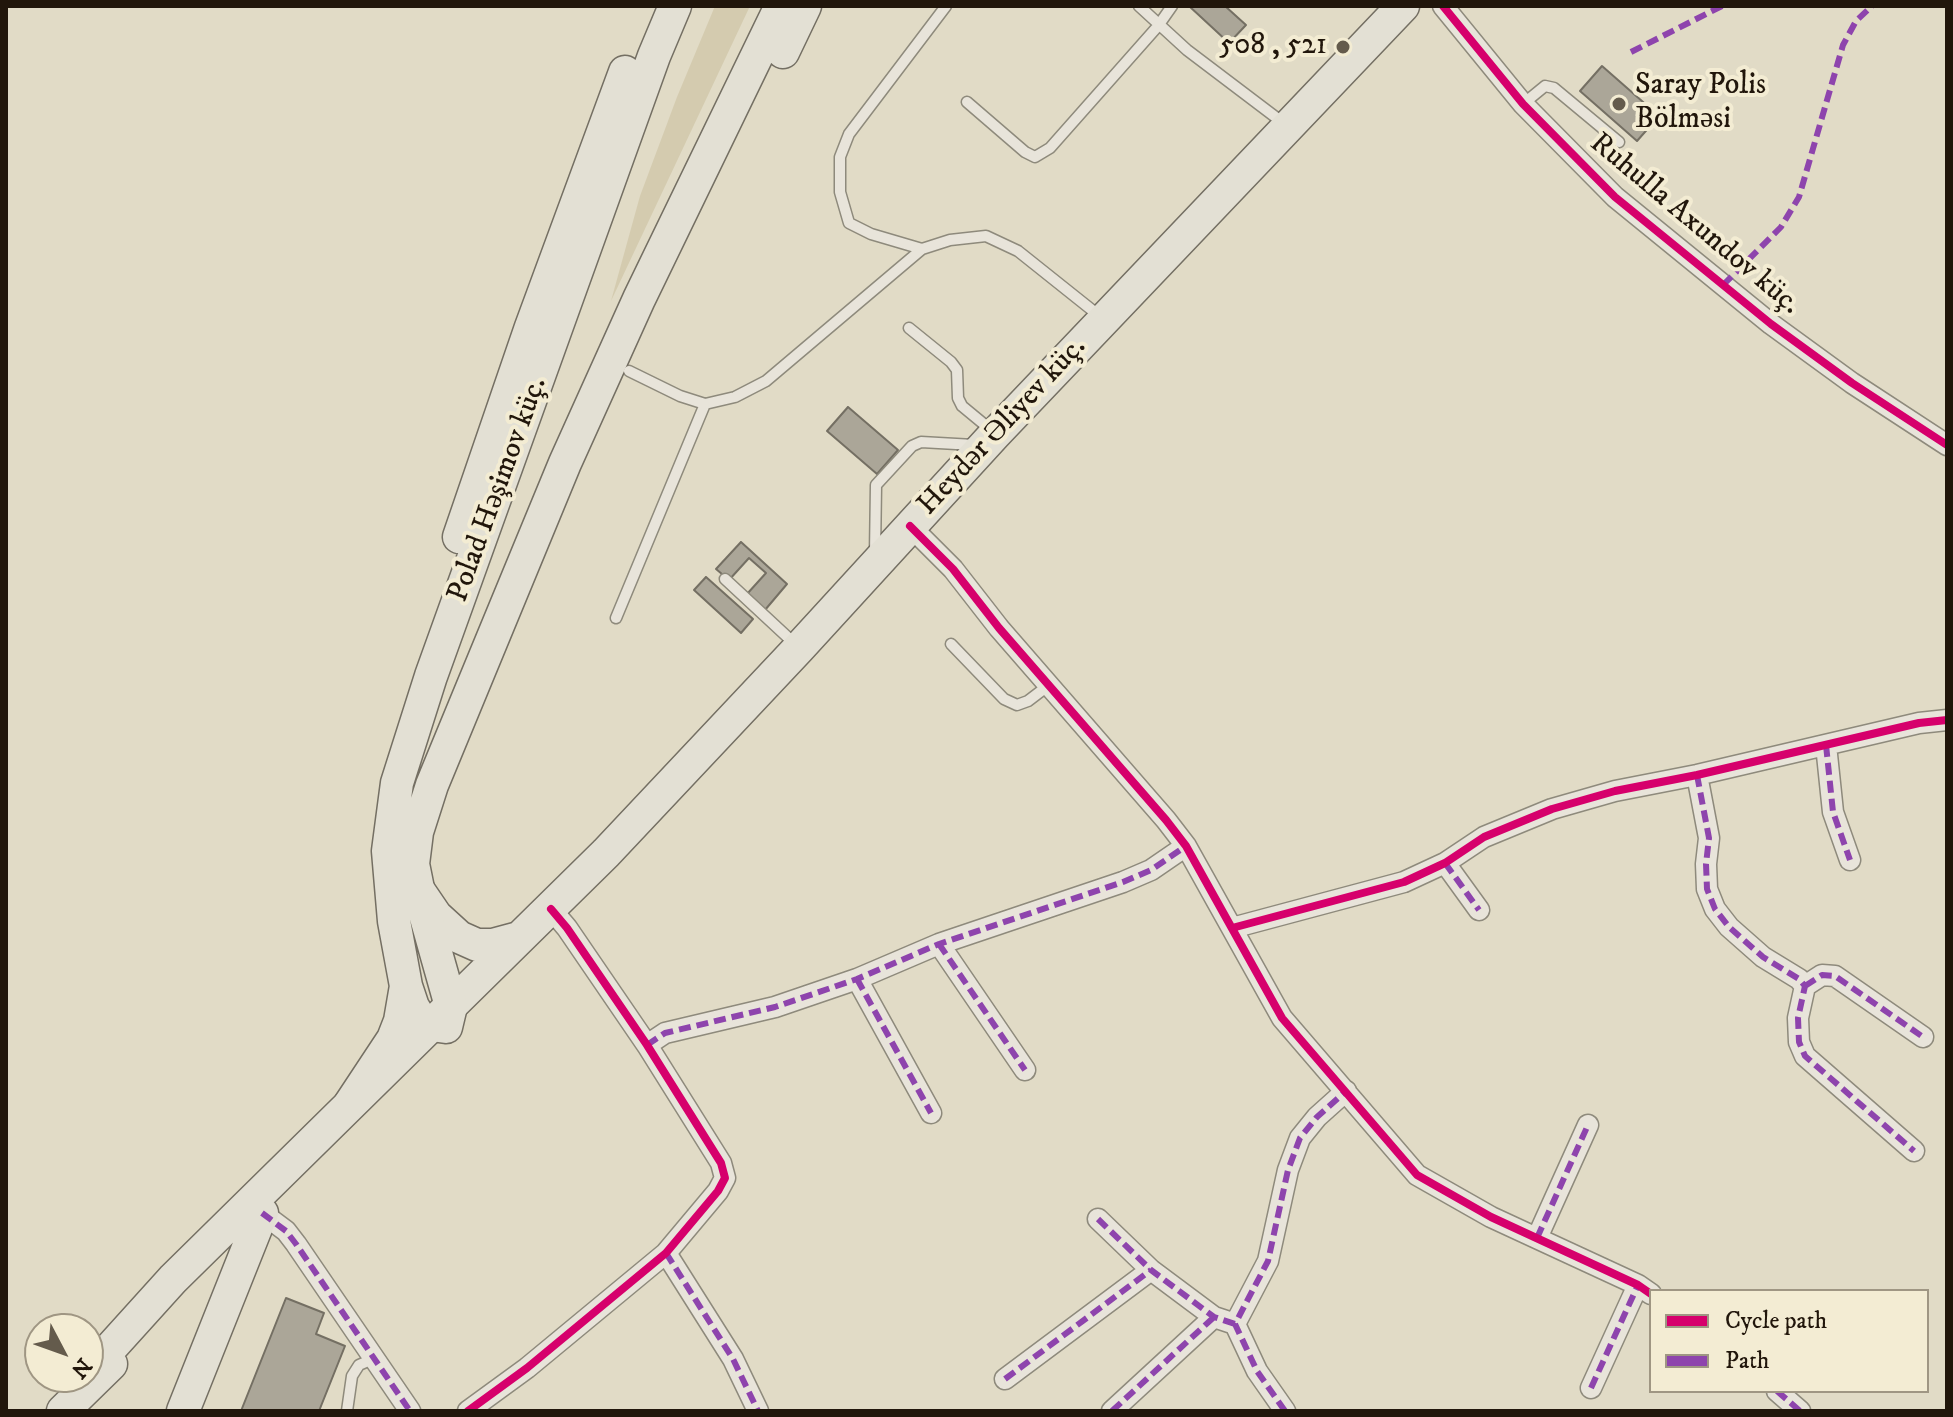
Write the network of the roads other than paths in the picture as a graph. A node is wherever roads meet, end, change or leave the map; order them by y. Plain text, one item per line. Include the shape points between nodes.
1 (651, 6) edge
2 (675, 6) edge
3 (781, 6) edge
4 (805, 6) edge
5 (946, 6) edge
6 (1139, 6) edge
7 (1172, 6) edge
8 (1403, 6) edge
9 (1443, 6) edge
10 (1158, 26) junction
11 (967, 102) dead end
12 (1523, 104) junction
13 (1287, 126) junction
14 (1619, 142) dead end
15 (922, 249) junction
16 (1104, 319) junction
17 (909, 328) dead end
18 (629, 371) junction
19 (705, 404) junction
20 (990, 440) junction
21 (1947, 445) edge
22 (910, 526) junction
23 (875, 564) junction
24 (725, 579) dead end
25 (616, 618) dead end
26 (951, 644) dead end
27 (799, 648) junction
28 (1049, 685) junction
29 (470, 695) junction
30 (1947, 720) edge
31 (1826, 745) junction
32 (1697, 775) junction
33 (397, 783) junction
34 (1186, 846) junction
35 (1850, 860) dead end
36 (1445, 863) junction
37 (418, 889) junction
38 (1479, 910) dead end
39 (537, 922) junction
40 (1232, 928) junction
41 (939, 944) junction
42 (857, 979) junction
43 (406, 986) junction
44 (1805, 986) junction
45 (446, 1027) junction
46 (1923, 1037) dead end
47 (647, 1045) junction
48 (1025, 1070) dead end
49 (1346, 1091) junction
50 (350, 1104) junction
51 (931, 1113) dead end
52 (1588, 1125) dead end
53 (1914, 1151) dead end
54 (262, 1213) junction
55 (1098, 1219) dead end
56 (1537, 1238) junction
57 (666, 1253) junction
58 (1151, 1270) junction
59 (1644, 1290) edge
60 (1214, 1317) junction
61 (1235, 1324) junction
62 (104, 1355) edge
63 (375, 1358) junction
64 (1005, 1379) dead end
65 (1591, 1388) dead end
66 (70, 1393) edge
67 (1779, 1393) edge
68 (54, 1411) edge
69 (63, 1411) edge
70 (183, 1411) edge
71 (347, 1411) edge
72 (410, 1411) edge
73 (468, 1411) edge
74 (758, 1411) edge
75 (1112, 1411) edge
76 (1285, 1411) edge
77 (1800, 1411) edge

1 - 33 main road via 531,327 434,608 406,718
2 - 33 main road, Polad Həşimov küç. via 431,676
3 - 29 main road, Polad Həşimov küç. via 565,463
4 - 18 main road
5 - 15 lane via 849,134 840,157 840,192 849,223
6 - 10 lane
7 - 10 lane
8 - 13 main road, Heydər Əliyev küç.
9 - 12 street, Ruhulla Axundov küç.
10 - 11 lane via 1050,148 1035,157
10 - 13 lane
12 - 14 lane via 1545,86 1554,88
12 - 21 street, Ruhulla Axundov küç. via 1615,197 1747,305
13 - 16 main road, Heydər Əliyev küç.
15 - 16 lane via 986,236 1018,251
15 - 19 lane via 766,381 735,397
16 - 20 main road, Heydər Əliyev küç.
17 - 20 lane via 957,370 958,398
18 - 19 lane
18 - 29 main road
19 - 25 lane
20 - 22 main road, Heydər Əliyev küç.
20 - 23 lane via 912,446 876,485
22 - 23 main road, Heydər Əliyev küç.
22 - 28 street via 953,569
23 - 27 main road, Heydər Əliyev küç.
24 - 27 lane
26 - 28 lane via 1004,699 1017,705
27 - 39 main road, Heydər Əliyev küç.
28 - 34 street
29 - 37 main road, Polad Həşimov küç. via 417,832 413,864
30 - 31 street
31 - 32 street
31 - 35 street via 1833,812
32 - 36 street via 1552,809 1484,837
32 - 44 street via 1709,838 1707,889 1715,909 1763,957
33 - 43 main road, Polad Həşimov küç. via 388,851
34 - 40 street
34 - 41 street via 1123,882
36 - 38 street
36 - 40 street via 1404,882
37 - 39 main road via 436,916 477,945 493,945
37 - 45 main road, Polad Həşimov küç. via 449,994
39 - 45 main road
39 - 47 street via 567,928
39 - 50 main road
40 - 49 street via 1282,1018
41 - 42 street
41 - 48 street
42 - 47 street via 775,1007 665,1033
42 - 51 street
43 - 45 main road via 421,1020
43 - 50 main road via 393,1039
44 - 46 street via 1822,975 1835,976
44 - 53 street via 1798,1018 1805,1056
45 - 54 main road
47 - 57 street via 721,1163 725,1178
49 - 56 street via 1417,1175
49 - 61 street via 1300,1138 1268,1261
50 - 62 main road
52 - 56 street
54 - 63 street via 286,1231
54 - 69 main road
54 - 70 main road
55 - 58 street
56 - 59 street
57 - 73 street
57 - 74 street via 733,1359
58 - 60 street
58 - 64 street
59 - 65 street
60 - 61 street
60 - 75 street
61 - 76 street via 1257,1371
63 - 71 lane via 359,1365 352,1376
63 - 72 street
66 - 68 main road
67 - 77 street

